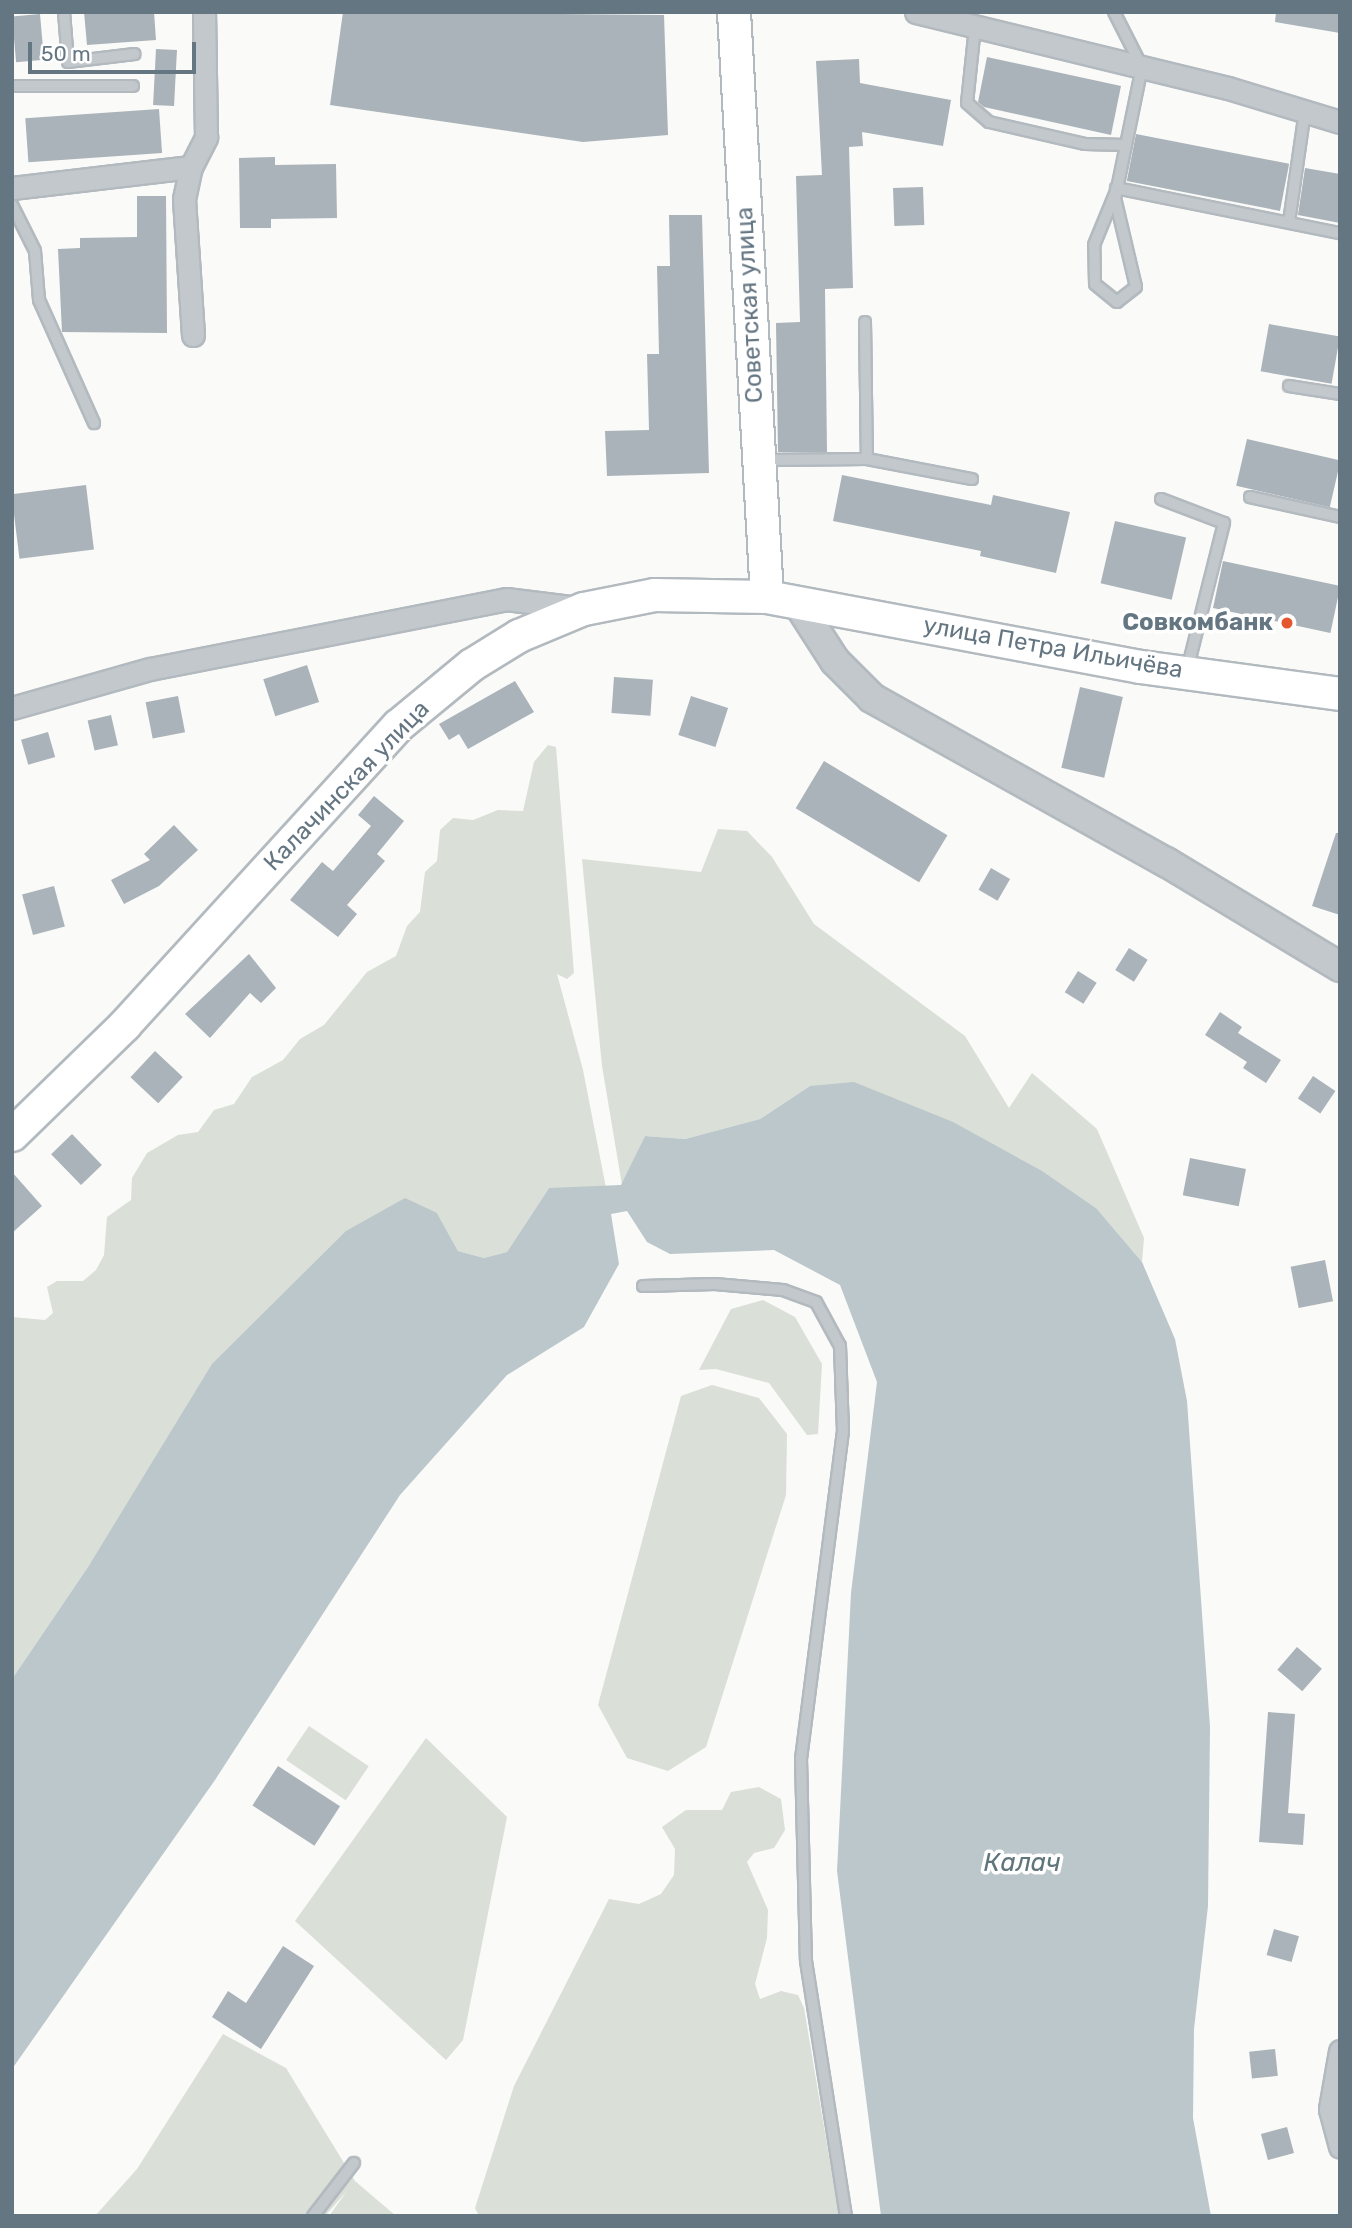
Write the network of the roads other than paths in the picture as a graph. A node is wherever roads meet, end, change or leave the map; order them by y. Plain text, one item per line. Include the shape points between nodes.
1 (64, 12) edge
2 (204, 12) edge
3 (734, 12) edge
4 (916, 12) edge
5 (1114, 12) edge
6 (975, 27) junction
7 (135, 54) dead end
8 (1142, 67) junction
9 (12, 86) edge
10 (133, 86) dead end
11 (1305, 111) junction
12 (1340, 122) edge
13 (1126, 145) junction
14 (191, 167) junction
15 (12, 188) edge
16 (1116, 188) junction
17 (12, 205) edge
18 (1289, 222) junction
19 (1340, 233) edge
20 (865, 322) dead end
21 (193, 335) dead end
22 (1289, 386) dead end
23 (1340, 394) edge
24 (94, 423) dead end
25 (867, 459) junction
26 (759, 460) junction
27 (972, 479) dead end
28 (1250, 497) dead end
29 (1161, 499) dead end
30 (1340, 517) edge
31 (782, 600) junction
32 (584, 609) junction
33 (1186, 673) junction
34 (1340, 695) edge
35 (12, 708) edge
36 (1340, 967) edge
37 (12, 1135) edge
38 (643, 1286) dead end
39 (1340, 2050) edge
40 (1340, 2147) edge
41 (354, 2164) dead end
42 (313, 2216) edge
43 (846, 2216) edge

1 - 7 lane via 68,62
2 - 14 street via 206,137
3 - 26 main road, Советская улица
4 - 6 street
5 - 8 lane
6 - 8 street
6 - 13 lane via 967,103 989,122 1085,145
8 - 11 street
8 - 13 lane
9 - 10 lane
11 - 12 street
11 - 18 lane
13 - 16 lane
14 - 15 street
14 - 21 street via 184,199
16 - 16 lane via 1136,287 1117,302 1095,284 1094,245
16 - 18 lane
17 - 24 lane via 35,251 39,300
18 - 19 lane
20 - 25 lane
22 - 23 lane
25 - 26 lane
25 - 27 lane
26 - 31 main road, Советская улица
28 - 30 lane
29 - 33 lane via 1224,523
31 - 32 main road, Калачинская улица via 654,595
31 - 33 main road, улица Петра Ильичёва
31 - 36 street via 872,698 1166,862
32 - 35 street via 506,599 150,669
32 - 37 main road, Калачинская улица via 519,636 472,665 398,726 125,1025
33 - 34 main road, улица Петра Ильичёва
38 - 43 lane via 715,1284 783,1290 816,1302 840,1346 843,1432 801,1759 806,1961
39 - 40 street via 1329,2109
41 - 42 lane

